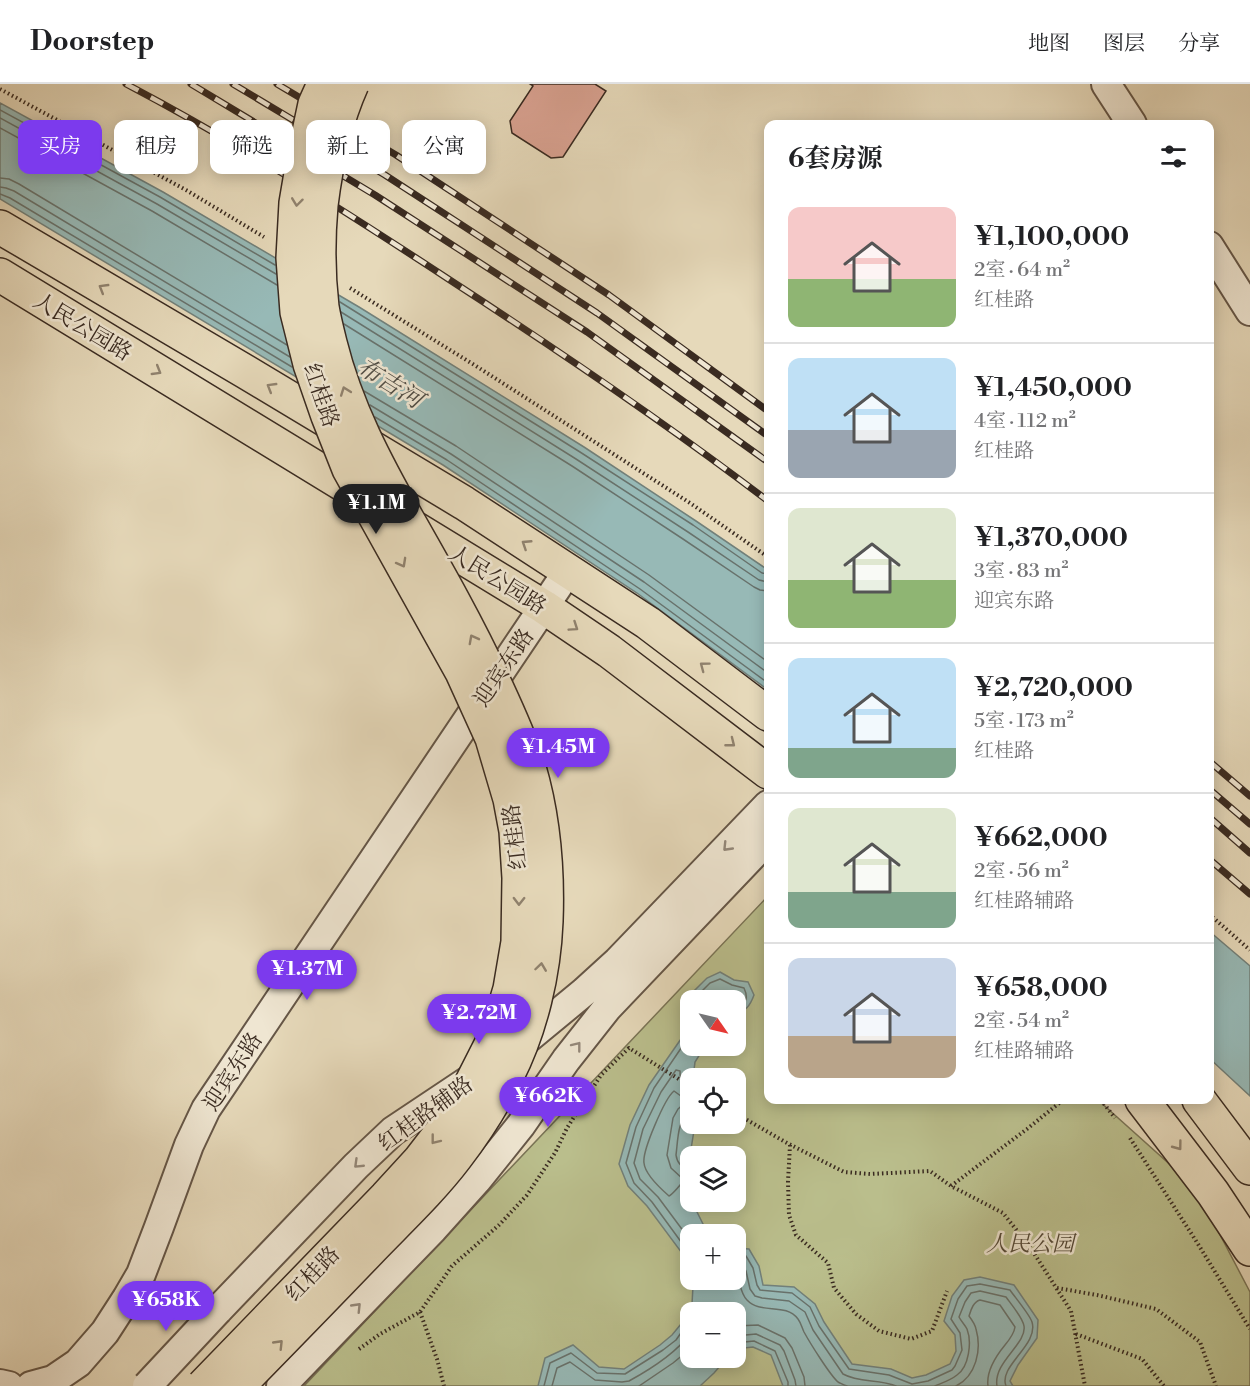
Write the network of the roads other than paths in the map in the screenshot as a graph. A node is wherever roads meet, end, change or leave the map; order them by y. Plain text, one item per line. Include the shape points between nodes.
1 (324, 84) edge
2 (352, 84) edge
3 (1106, 84) edge
4 (1129, 120) edge
5 (0, 227) edge
6 (1214, 254) edge
7 (0, 275) edge
8 (1250, 311) edge
9 (568, 571) junction
10 (544, 607) junction
11 (764, 711) edge
12 (764, 769) edge
13 (764, 809) edge
14 (764, 843) edge
15 (1145, 1104) edge
16 (1201, 1104) edge
17 (1250, 1168) edge
18 (1250, 1249) edge
19 (285, 1383) edge
20 (0, 1384) edge
21 (9, 1386) edge
22 (31, 1386) edge
23 (147, 1386) edge
24 (204, 1386) edge
25 (238, 1386) edge

1 -> 24 main road, 红桂路, bridge via 315,104 296,203 293,258 297,312 310,364 349,469 462,672 492,738 516,831 518,942 510,989 496,1033 446,1126 393,1190
25 -> 2 main road, 红桂路, bridge via 424,1194 482,1119 508,1075 528,1024 545,939 547,887 542,830 527,761 480,653 363,436 335,363 322,310 319,263 324,182
3 - 4 street
9 -> 5 main road, 人民公园路 via 464,503
6 - 8 street
7 -> 10 main road, 人民公园路
9 - 10 street, 迎宾东路
11 -> 9 main road, 人民公园路 via 648,623
10 -> 12 main road, 人民公园路
10 - 22 street, 迎宾东路 via 206,1109 128,1298 78,1363 53,1380
13 -> 23 street, 红桂路辅路, bridge via 584,992 517,1047 393,1131
19 -> 14 street via 477,1180 607,1008
15 -> 18 main road
16 - 17 main road
20 - 21 street

